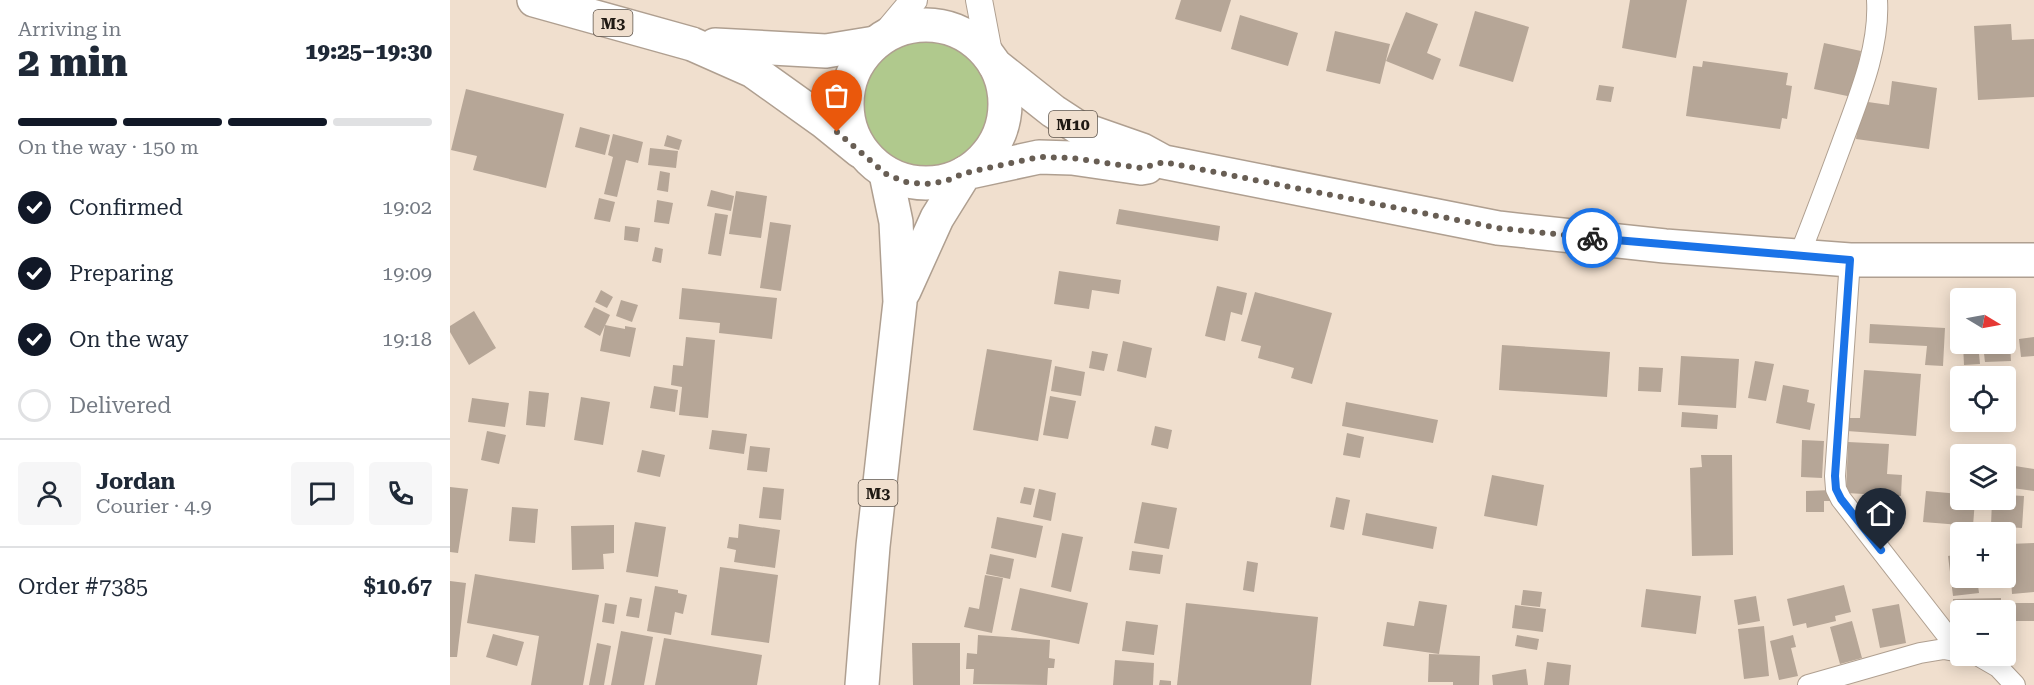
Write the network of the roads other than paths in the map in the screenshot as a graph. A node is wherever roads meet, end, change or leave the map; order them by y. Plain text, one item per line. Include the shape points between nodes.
1 (534, 0) edge
2 (914, 0) edge
3 (979, 0) edge
4 (1877, 0) edge
5 (879, 40) junction
6 (692, 44) junction
7 (992, 62) junction
8 (1164, 162) junction
9 (875, 164) junction
10 (965, 173) junction
11 (1799, 256) junction
12 (1850, 260) junction
13 (2034, 260) edge
14 (900, 302) junction
15 (1950, 639) edge
16 (1950, 650) edge
17 (1996, 666) edge
18 (862, 685) edge
19 (1808, 685) edge
20 (2015, 685) edge

1 - 6 highway, M3
2 - 5 street
3 - 7 street
4 - 11 street via 1878,14 1859,98
5 - 6 highway, M3 via 826,51
5 - 7 highway, M3 via 901,29 940,26 960,32 976,43
5 - 9 highway, M3 via 861,59 851,77 847,97 853,137
6 - 9 highway, M3 via 753,71
7 - 8 highway, M10 via 1079,128
7 - 10 highway, M3 via 1003,84 1002,125 982,161
8 - 10 highway, M10 via 1141,168 1039,157
8 - 11 highway, M10 via 1498,228
9 - 10 highway, M3 via 905,182 926,184
9 - 14 highway, M3 via 896,222
10 - 14 highway, M3 via 937,218
11 - 12 highway, M10
12 - 13 highway, M10
12 - 15 street via 1836,489
14 - 18 highway, M3
16 - 19 street via 1920,653
17 - 20 street

